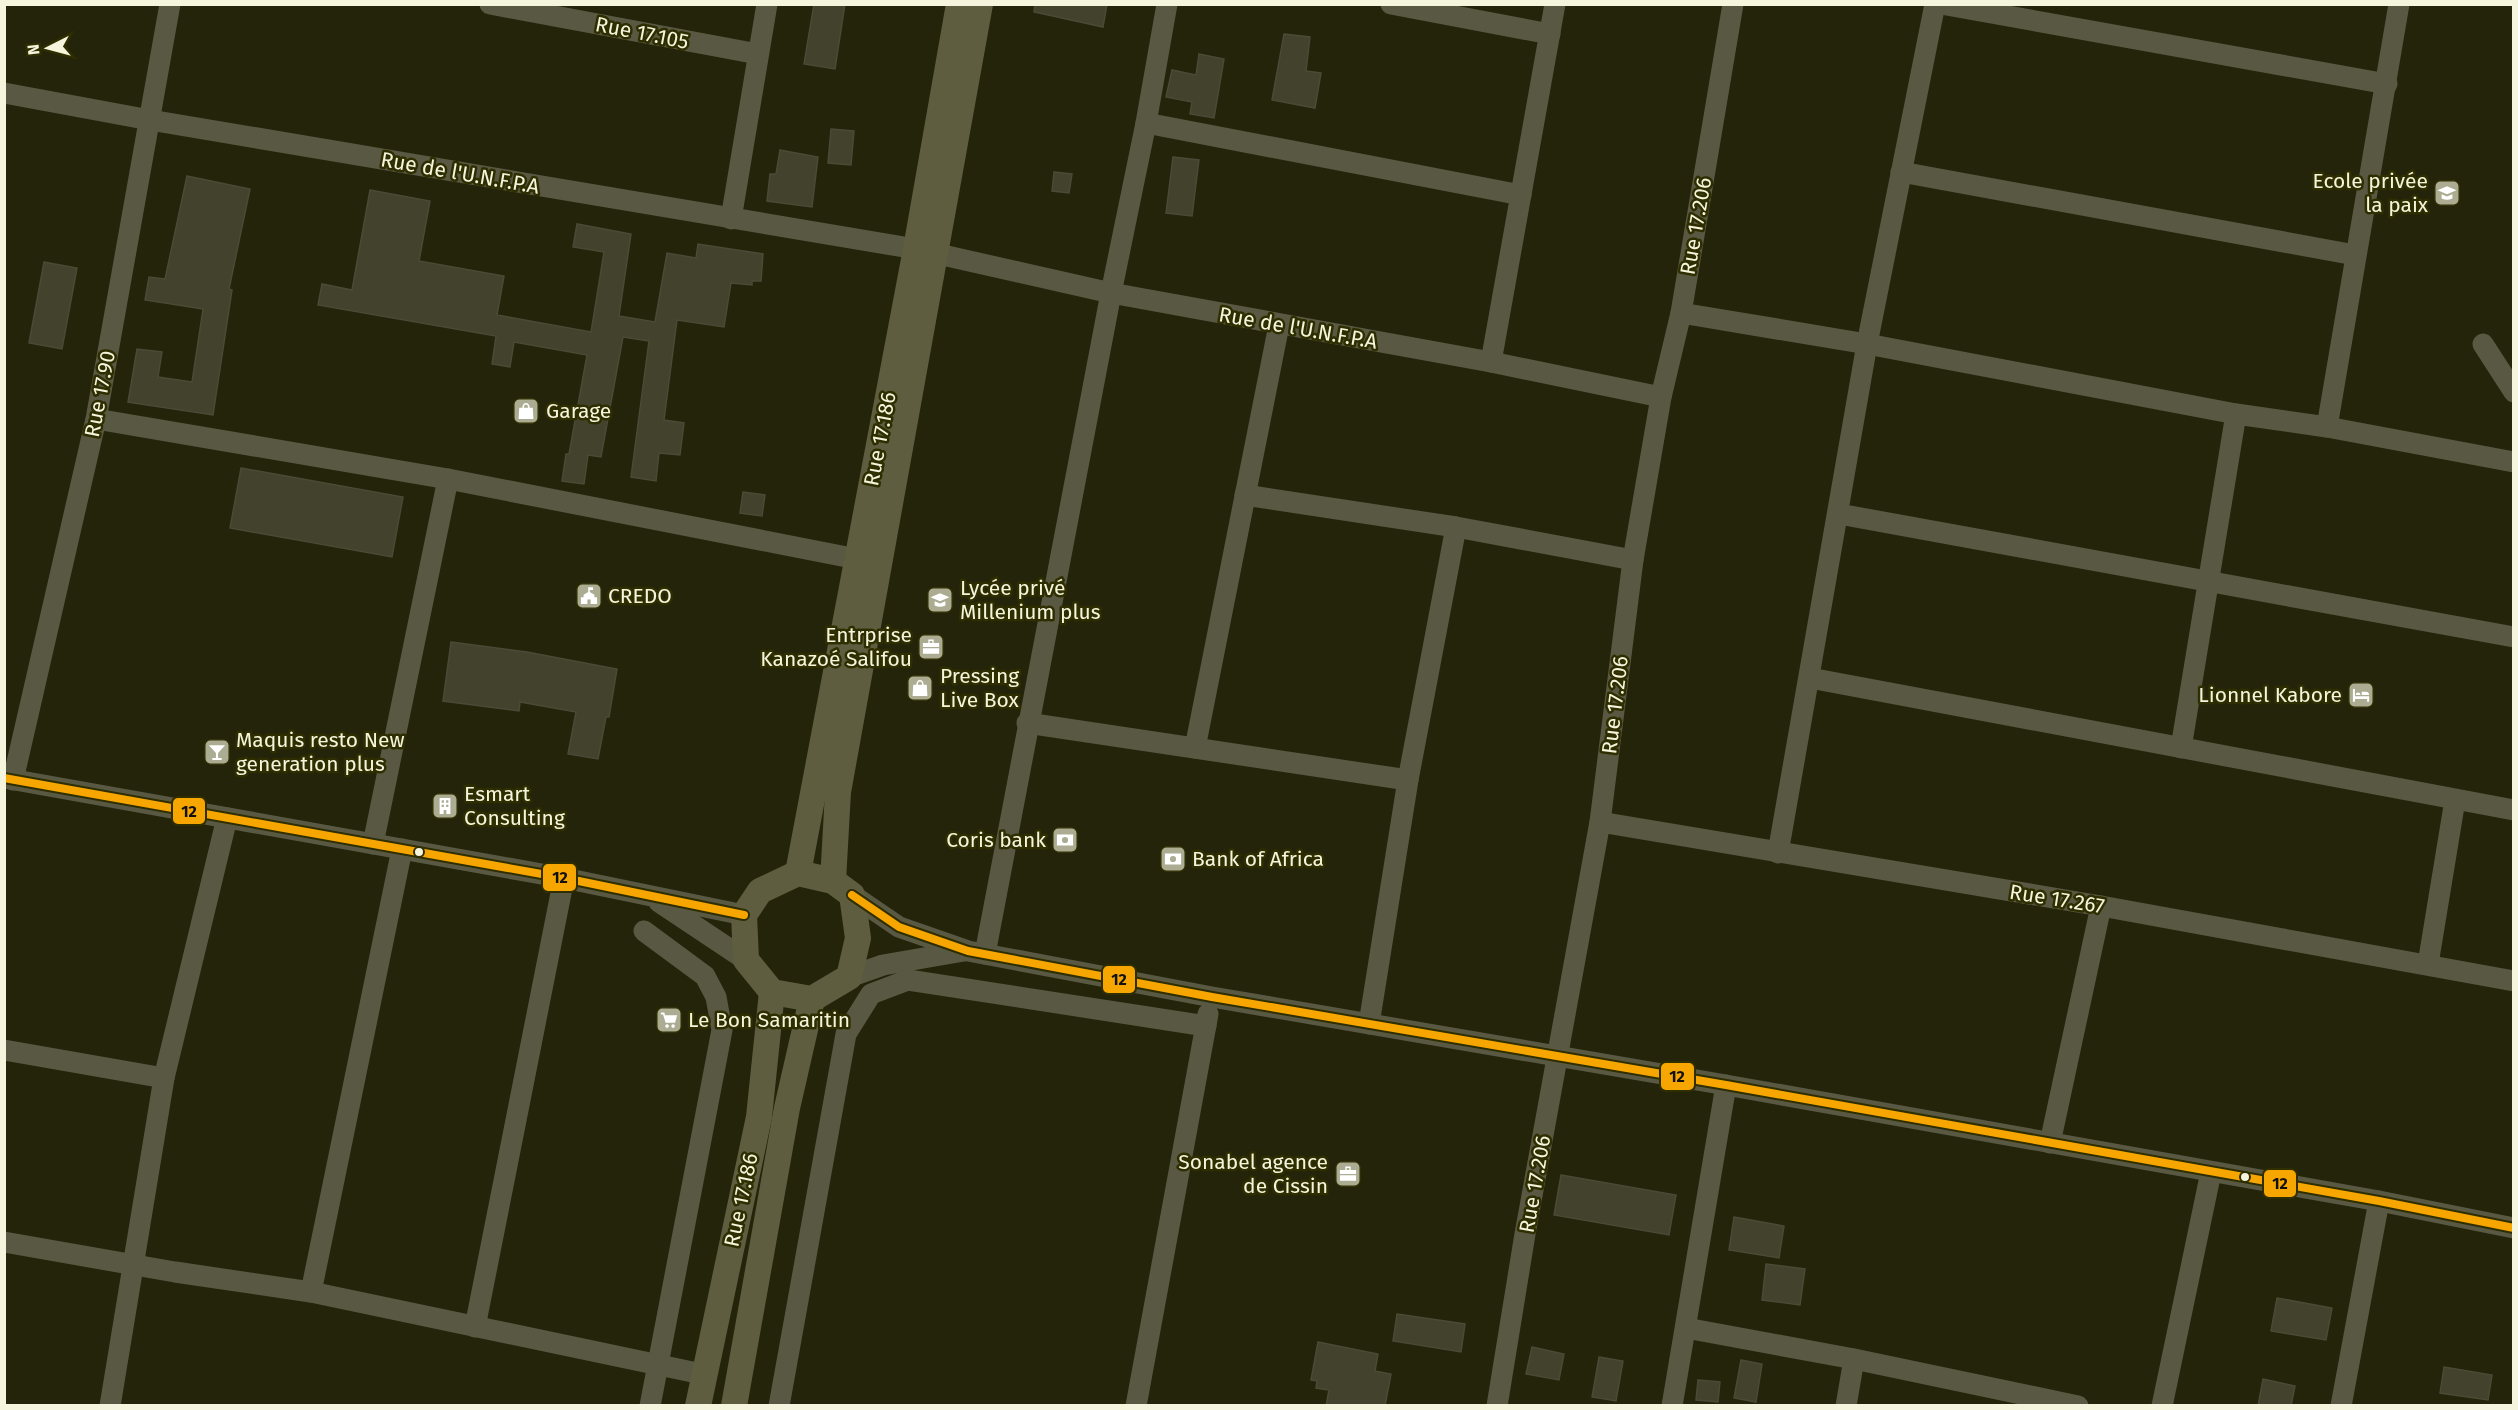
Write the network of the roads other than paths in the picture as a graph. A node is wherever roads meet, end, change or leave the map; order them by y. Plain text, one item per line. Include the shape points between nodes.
1 (170, 4) edge
2 (490, 4) edge
3 (767, 4) edge
4 (959, 4) edge
5 (980, 4) edge
6 (1167, 4) edge
7 (1391, 4) edge
8 (1556, 4) edge
9 (1733, 4) edge
10 (1935, 4) edge
11 (1941, 4) edge
12 (2400, 4) edge
13 (1550, 34) junction
14 (758, 54) junction
15 (2387, 84) junction
16 (4, 93) edge
17 (150, 120) junction
18 (1146, 123) junction
19 (1901, 172) junction
20 (1521, 195) junction
21 (731, 219) junction
22 (925, 252) junction
23 (2355, 255) junction
24 (1111, 293) junction
25 (1681, 313) junction
26 (1279, 325) junction
27 (1867, 344) junction
28 (2483, 344) dead end
29 (1491, 362) junction
30 (2514, 392) edge
31 (1661, 397) junction
32 (2236, 414) junction
33 (96, 419) junction
34 (2327, 427) junction
35 (2514, 462) edge
36 (448, 479) junction
37 (1245, 495) junction
38 (1839, 514) junction
39 (1456, 527) junction
40 (858, 559) junction
41 (1633, 560) junction
42 (2209, 580) junction
43 (2514, 638) edge
44 (1810, 678) junction
45 (1028, 723) junction
46 (1195, 748) junction
47 (2181, 748) junction
48 (9, 779) edge
49 (1408, 780) junction
50 (2455, 800) junction
51 (2514, 810) edge
52 (227, 819) junction
53 (1600, 822) junction
54 (373, 844) junction
55 (402, 849) junction
56 (1778, 853) junction
57 (798, 873) junction
58 (564, 878) junction
59 (842, 888) junction
60 (649, 895) junction
61 (2102, 906) junction
62 (744, 915) junction
63 (644, 931) dead end
64 (977, 952) junction
65 (746, 960) junction
66 (2428, 964) junction
67 (849, 977) junction
68 (2514, 981) edge
69 (772, 992) junction
70 (1212, 997) junction
71 (812, 999) junction
72 (1369, 1024) junction
73 (1206, 1026) junction
74 (4, 1050) edge
75 (1558, 1056) junction
76 (164, 1078) junction
77 (1726, 1085) junction
78 (2050, 1143) junction
79 (2211, 1172) junction
80 (2379, 1201) junction
81 (2514, 1228) edge
82 (4, 1242) edge
83 (134, 1263) junction
84 (311, 1292) junction
85 (475, 1327) junction
86 (1686, 1328) junction
87 (1854, 1359) junction
88 (656, 1365) junction
89 (702, 1374) junction
90 (2004, 1399) edge
91 (110, 1406) edge
92 (650, 1406) edge
93 (698, 1406) edge
94 (734, 1406) edge
95 (780, 1406) edge
96 (1136, 1406) edge
97 (1497, 1406) edge
98 (1672, 1406) edge
99 (1846, 1406) edge
100 (2078, 1406) edge
101 (2162, 1406) edge
102 (2341, 1406) edge

1 - 17 street, Rue 17.90
2 - 14 street, Rue 17.105
3 - 14 street
4 - 22 main road, Rue 17.186
5 - 22 main road
6 - 18 street
7 - 13 street
8 - 13 street
9 - 25 street, Rue 17.206
10 - 19 street
11 - 15 street
12 - 15 street
13 - 20 street
14 - 21 street
15 - 23 street
16 - 17 street, Rue de l'U.N.F.P.A
17 - 21 street, Rue de l'U.N.F.P.A
17 - 33 street, Rue 17.90
18 - 20 street
18 - 24 street
19 - 23 street
19 - 27 street
20 - 29 street
21 - 22 street, Rue de l'U.N.F.P.A
22 - 24 street, Rue de l'U.N.F.P.A
22 - 40 main road, Rue 17.186
22 - 59 main road via 838,792
23 - 34 street
24 - 26 street, Rue de l'U.N.F.P.A
24 - 45 street
25 - 27 street
25 - 31 street, Rue 17.206
26 - 29 street, Rue de l'U.N.F.P.A
26 - 37 street
27 - 32 street
27 - 38 street
28 - 30 street
29 - 31 street, Rue de l'U.N.F.P.A
31 - 41 street, Rue 17.206
32 - 34 street
32 - 42 street
33 - 36 street
33 - 48 street, Rue 17.90
34 - 35 street
36 - 40 street
36 - 54 street
37 - 39 street
37 - 46 street
38 - 42 street
38 - 44 street
39 - 41 street
39 - 49 street
40 - 57 main road, Rue 17.186
41 - 53 street, Rue 17.206
42 - 43 street
42 - 47 street
44 - 47 street
44 - 56 street
45 - 46 street
45 - 64 street
46 - 49 street
47 - 50 street
48 - 52 street
49 - 72 street
50 - 51 street
50 - 66 street
52 - 54 street
52 - 76 street
53 - 56 street, Rue 17.267
53 - 75 street, Rue 17.206
54 - 55 street
55 - 58 street
55 - 84 street
56 - 61 street, Rue 17.267
57 - 59 main road
57 - 62 main road via 760,891
58 - 60 street
58 - 85 street
59 - 64 street via 899,927
59 - 67 main road via 858,938
60 - 62 street
60 - 65 street
61 - 66 street, Rue 17.267
61 - 78 street
62 - 65 main road
63 - 88 street via 705,976 716,997 722,1030
64 - 67 street via 883,965
64 - 70 street
65 - 69 main road
66 - 68 street, Rue 17.267
67 - 71 main road
69 - 71 main road
69 - 89 main road, Rue 17.186 via 759,1117
70 - 72 street
70 - 73 street
71 - 94 main road via 787,1108
72 - 75 street
73 - 95 street via 908,980 871,994 846,1034
73 - 96 street
74 - 76 street
75 - 77 street
75 - 97 street, Rue 17.206
76 - 83 street
77 - 78 street
77 - 86 street
78 - 79 street
79 - 80 street
79 - 101 street
80 - 81 street
80 - 102 street
82 - 83 street
83 - 84 street
83 - 91 street
84 - 85 street
85 - 88 street
86 - 87 street
86 - 98 street
87 - 90 street
87 - 99 street
88 - 89 street
88 - 92 street
89 - 93 main road, Rue 17.186
90 - 100 street

